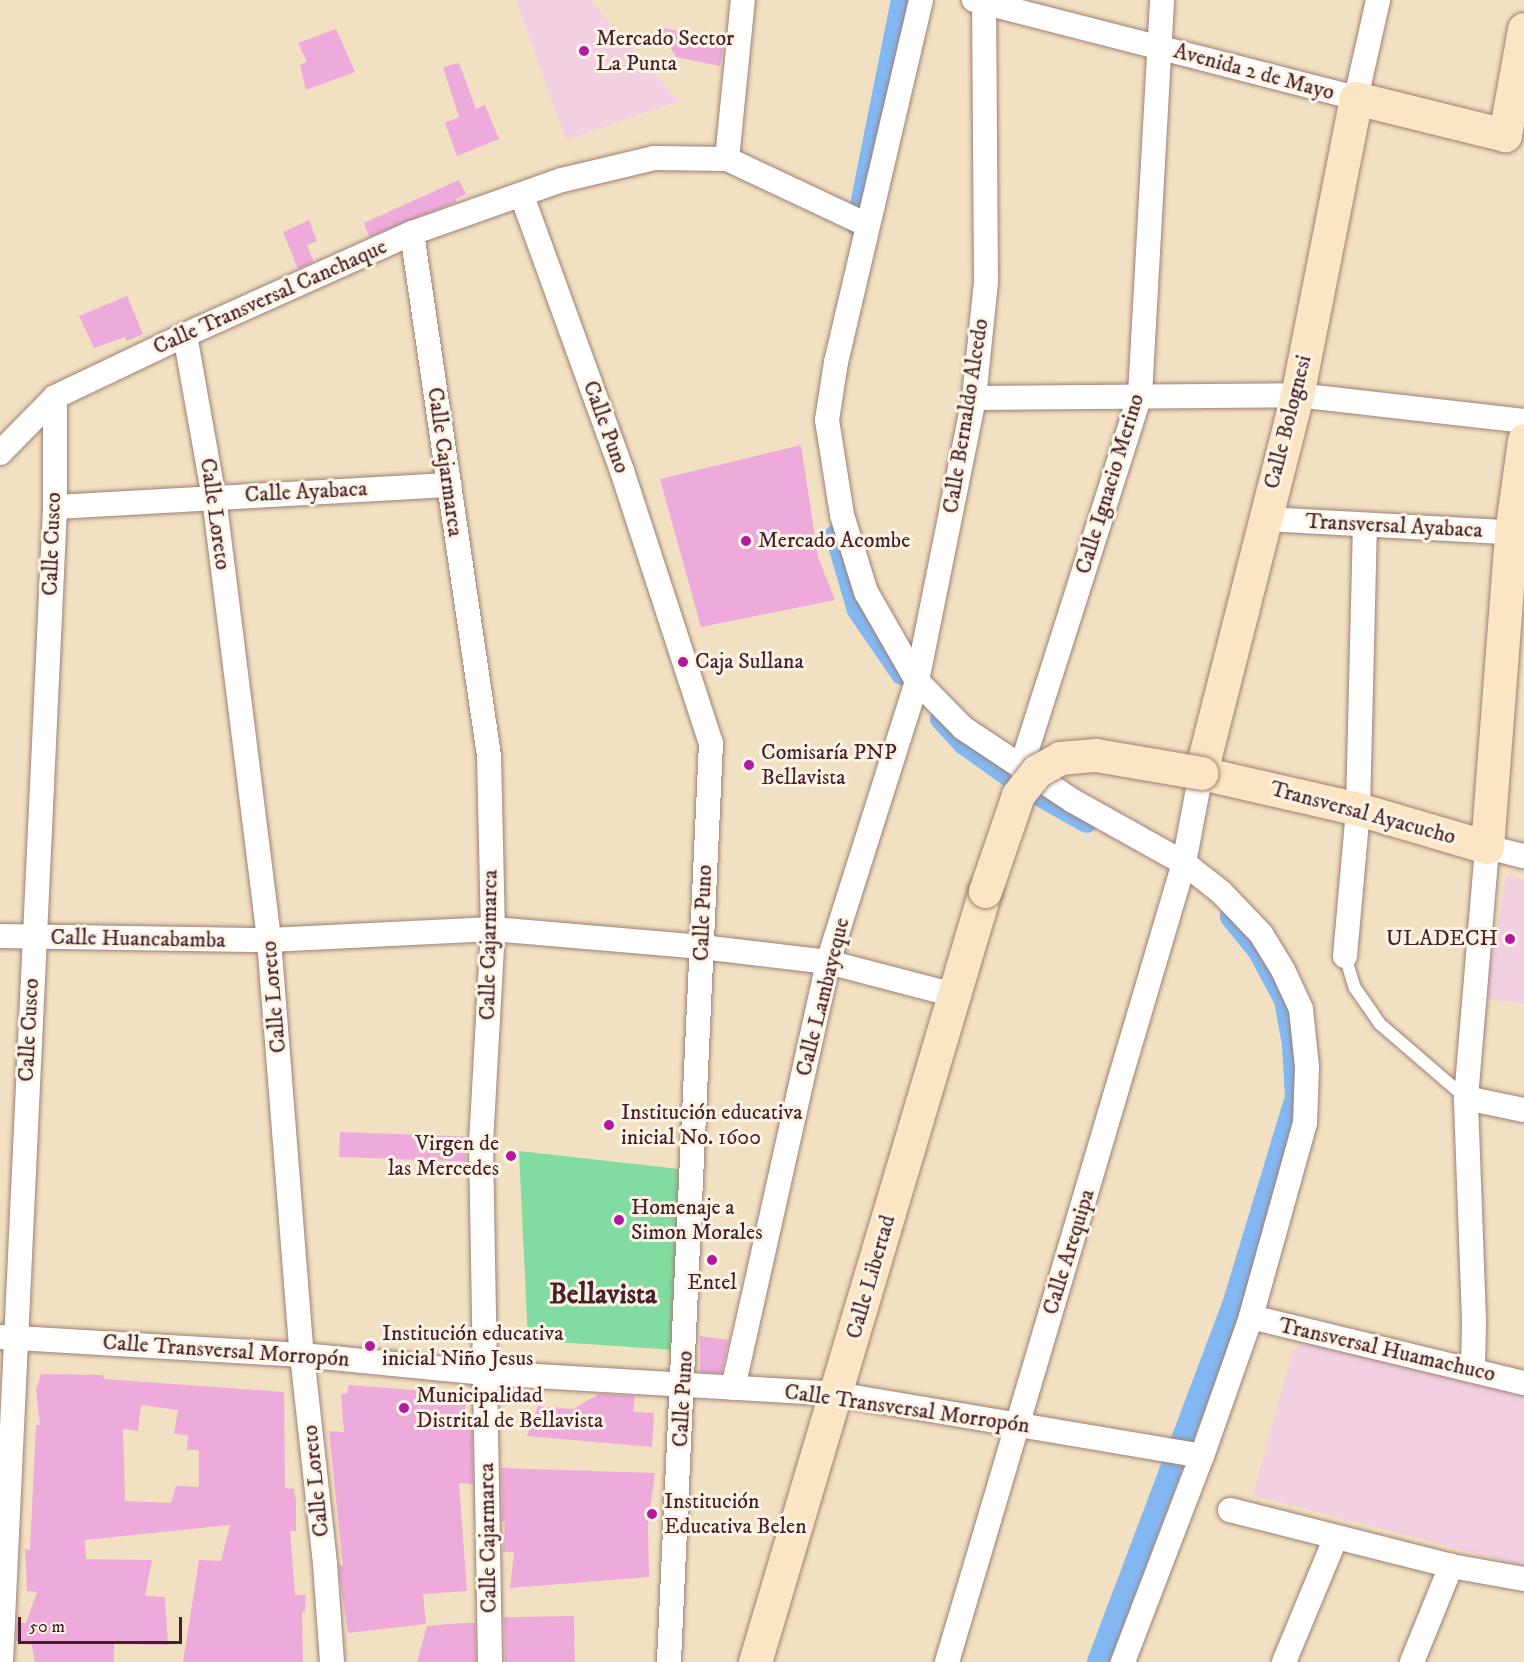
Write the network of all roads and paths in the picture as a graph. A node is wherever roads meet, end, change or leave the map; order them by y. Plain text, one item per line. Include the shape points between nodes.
1 (743, 0) edge
2 (921, 0) edge
3 (1162, 0) edge
4 (1378, 0) edge
5 (979, 2) edge
6 (1524, 29) edge
7 (1159, 47) junction
8 (1356, 98) junction
9 (1514, 138) edge
10 (727, 159) junction
11 (522, 196) junction
12 (867, 225) junction
13 (412, 233) junction
14 (184, 335) junction
15 (1140, 395) junction
16 (1297, 395) junction
17 (55, 397) junction
18 (974, 398) junction
19 (1524, 421) edge
20 (1524, 440) edge
21 (0, 453) edge
22 (448, 485) junction
23 (214, 497) junction
24 (55, 507) junction
25 (1264, 519) junction
26 (1365, 525) junction
27 (1518, 533) edge
28 (917, 681) junction
29 (1021, 768) junction
30 (1201, 773) junction
31 (1358, 809) junction
32 (1487, 847) junction
33 (1186, 852) junction
34 (1524, 855) edge
35 (986, 891) joint
36 (492, 929) junction
37 (0, 936) edge
38 (33, 937) junction
39 (269, 940) junction
40 (702, 947) junction
41 (1345, 956) joint
42 (828, 962) junction
43 (955, 995) junction
44 (1466, 1098) junction
45 (1524, 1110) edge
46 (1251, 1317) junction
47 (8, 1337) edge
48 (302, 1355) junction
49 (1473, 1369) junction
50 (485, 1373) junction
51 (1524, 1383) edge
52 (684, 1386) junction
53 (733, 1388) junction
54 (836, 1394) junction
55 (1018, 1423) junction
56 (1202, 1456) junction
57 (1230, 1510) dead end
58 (1336, 1537) junction
59 (1451, 1566) junction
60 (1524, 1580) edge
61 (1, 1662) edge
62 (332, 1662) edge
63 (490, 1662) edge
64 (669, 1662) edge
65 (755, 1662) edge
66 (947, 1662) edge
67 (1123, 1662) edge
68 (1284, 1662) edge
69 (1412, 1662) edge

1 - 10 street
2 - 12 street
3 - 7 street, Calle Ignacio Merino
4 - 8 street, Calle Bolognesi
5 - 7 street, Avenida 2 de Mayo
5 - 18 street, Calle Bernaldo Alcedo via 986,282
6 - 9 main road
7 - 8 street, Avenida 2 de Mayo
7 - 15 street, Calle Ignacio Merino
8 - 9 main road, Avenida 2 de Mayo
8 - 16 main road, Calle Bolognesi
10 - 11 street, Calle Transversal Canchaque via 654,158 562,180
10 - 12 street
11 - 13 street, Calle Transversal Canchaque
11 - 40 street, Calle Puno via 622,471 711,743
12 - 28 street via 827,420 842,515 866,592
13 - 14 street, Calle Transversal Canchaque
13 - 22 street, Calle Cajarmarca
14 - 17 street, Calle Transversal Canchaque
14 - 23 street, Calle Loreto
15 - 16 street
15 - 18 street
15 - 29 street, Calle Ignacio Merino
16 - 19 street
16 - 25 main road, Calle Bolognesi
17 - 21 street, Calle Transversal Canchaque
17 - 24 street, Calle Cusco
18 - 28 street, Calle Bernaldo Alcedo
20 - 27 main road
22 - 23 street, Calle Ayabaca
22 - 36 street, Calle Cajarmarca via 489,756
23 - 24 street, Calle Ayabaca
23 - 39 street, Calle Loreto
24 - 38 street, Calle Cusco
25 - 26 street, Transversal Ayabaca
25 - 30 main road, Calle Bolognesi
26 - 27 street, Transversal Ayabaca
26 - 31 street
27 - 32 main road
28 - 29 street via 963,728
28 - 42 street, Calle Lambayeque
29 - 33 street
30 - 31 main road, Transversal Ayacucho
30 - 33 street, Calle Bolognesi
30 - 35 main road, Transversal Ayacucho, bridge via 1096,755 1060,758 1037,771 1018,795
31 - 32 main road, Transversal Ayacucho
31 - 41 street
32 - 34 street, Transversal Ayacucho
32 - 44 street
33 - 46 street via 1261,934 1301,1009 1307,1067 1305,1123
33 - 55 street, Calle Arequipa
35 - 43 main road, Calle Libertad
36 - 39 street, Calle Huancabamba
36 - 40 street, Calle Huancabamba
36 - 50 street, Calle Cajarmarca via 481,1144
37 - 38 street, Calle Huancabamba
38 - 39 street, Calle Huancabamba
38 - 47 street, Calle Cusco
39 - 48 street, Calle Loreto
40 - 42 street, Calle Huancabamba
40 - 52 street, Calle Puno
41 - 44 lane via 1355,988 1380,1024
42 - 43 street, Calle Huancabamba
42 - 53 street, Calle Lambayeque
43 - 54 main road, Calle Libertad
44 - 45 street
44 - 49 street
46 - 49 street, Transversal Huamachuco
46 - 56 street
47 - 48 street, Calle Transversal Morropón
47 - 61 street, Calle Cusco
48 - 50 street, Calle Transversal Morropón
48 - 62 street, Calle Loreto
49 - 51 street, Transversal Huamachuco
50 - 52 street, Calle Transversal Morropón
50 - 63 street, Calle Cajarmarca
52 - 53 street, Calle Transversal Morropón
52 - 64 street, Calle Puno
53 - 54 street, Calle Transversal Morropón
54 - 55 street, Calle Transversal Morropón
54 - 65 main road, Calle Libertad
55 - 56 street, Calle Transversal Morropón
55 - 66 street, Calle Arequipa
56 - 67 street
57 - 58 street
58 - 59 street
58 - 68 street
59 - 60 street
59 - 69 street

